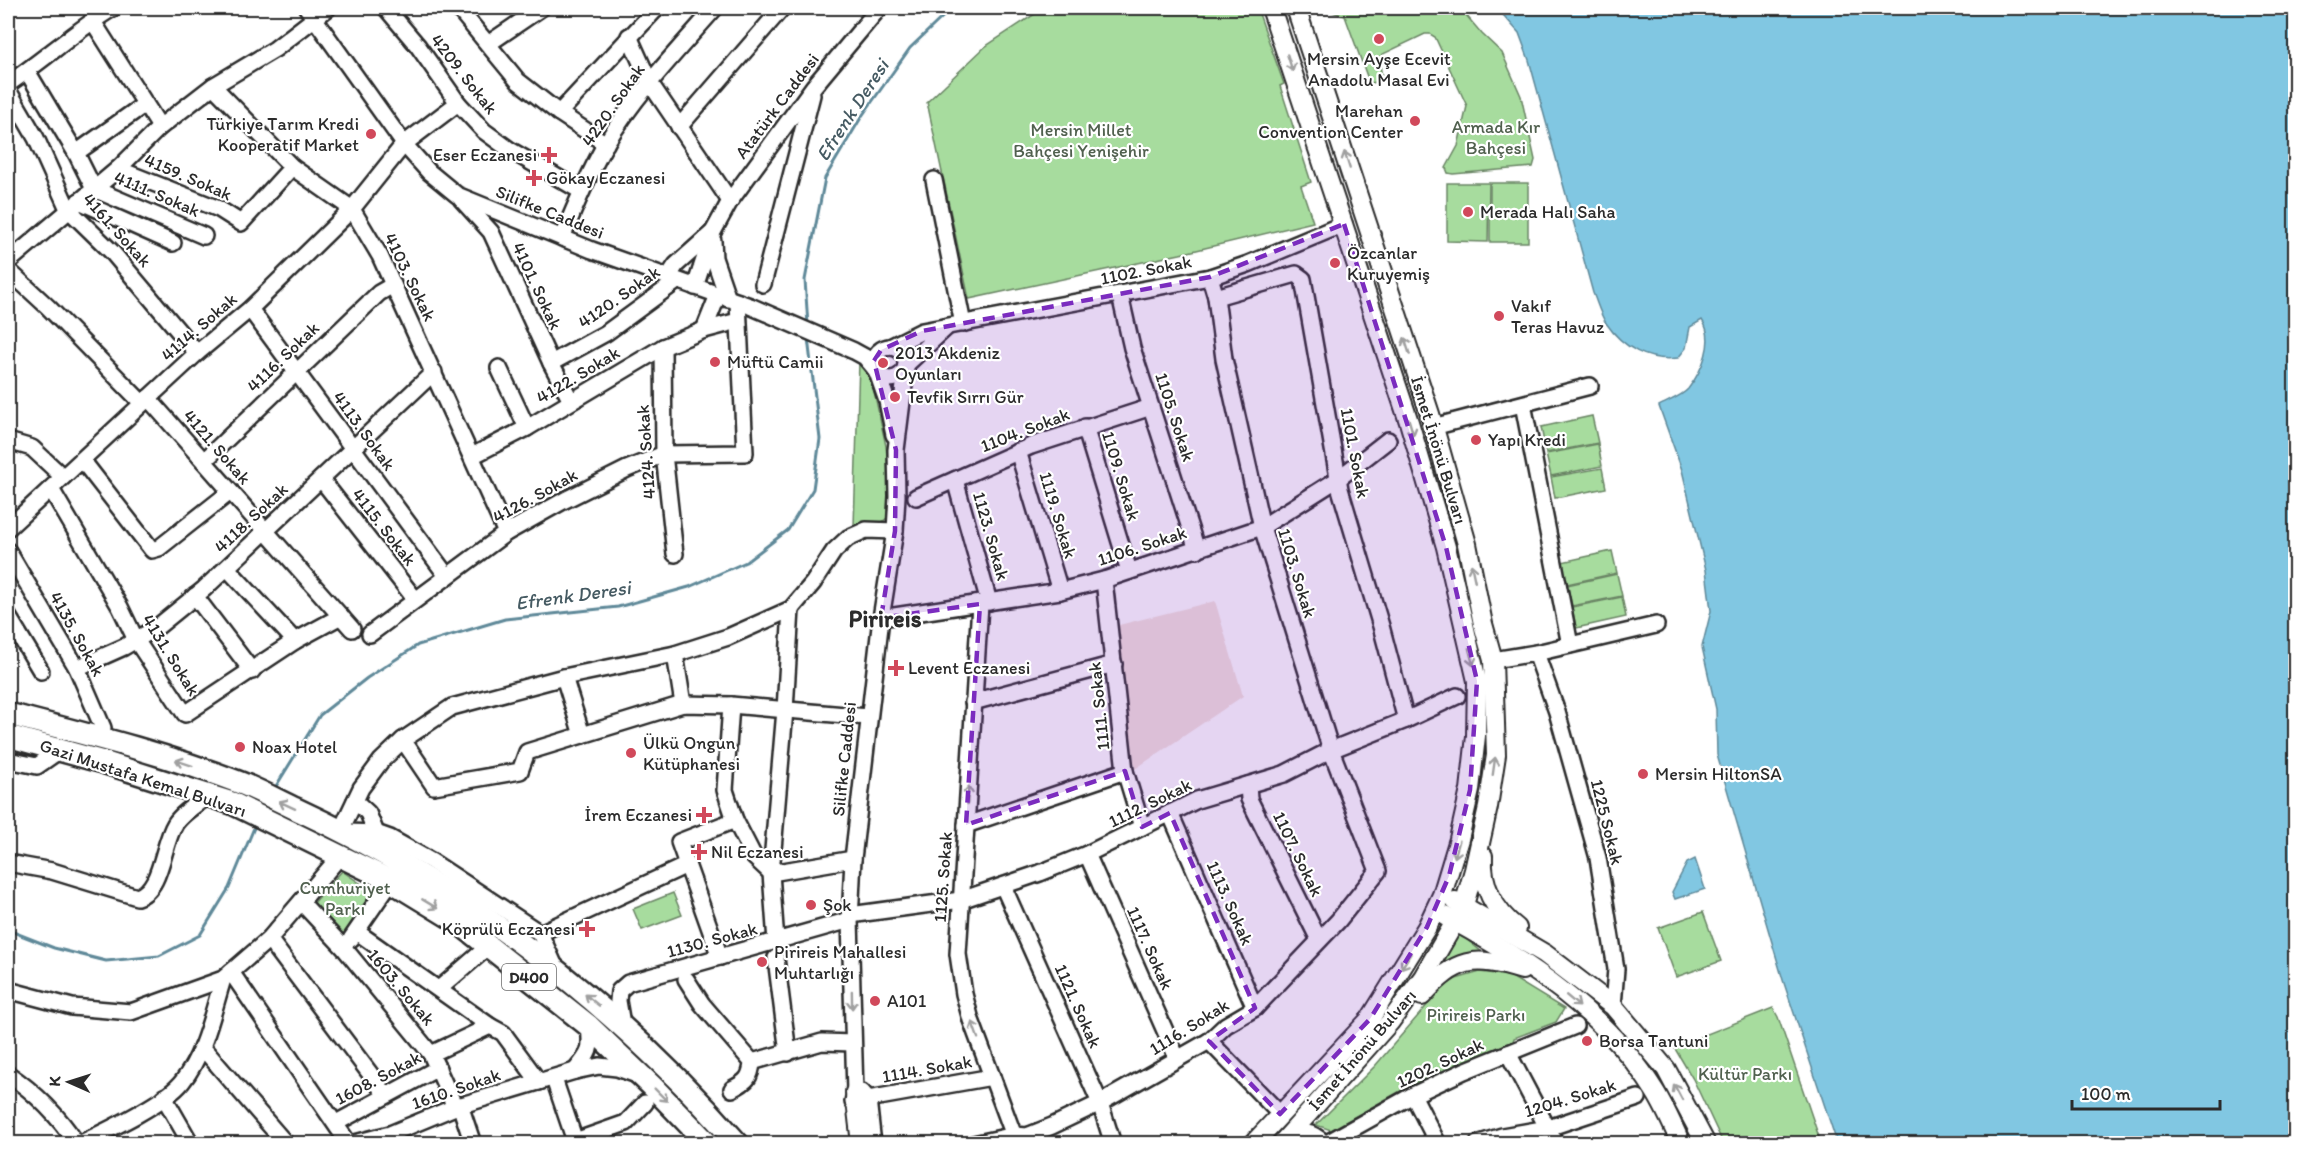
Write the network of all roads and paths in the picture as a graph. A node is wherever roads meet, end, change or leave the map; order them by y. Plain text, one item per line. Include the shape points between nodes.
1 (113, 8) edge
2 (328, 8) edge
3 (386, 8) edge
4 (458, 8) edge
5 (541, 8) edge
6 (657, 8) edge
7 (782, 8) edge
8 (879, 8) edge
9 (1271, 8) edge
10 (1296, 8) edge
11 (707, 10) edge
12 (311, 13) edge
13 (92, 20) junction
14 (629, 36) junction
15 (488, 44) junction
16 (27, 72) junction
17 (650, 83) junction
18 (8, 84) edge
19 (213, 86) junction
20 (814, 87) junction
21 (8, 90) edge
22 (458, 103) junction
23 (145, 104) junction
24 (559, 113) junction
25 (160, 127) junction
26 (679, 127) junction
27 (404, 144) junction
28 (606, 144) junction
29 (76, 153) junction
30 (292, 167) junction
31 (118, 169) junction
32 (934, 180) dead end
33 (94, 189) junction
34 (581, 191) junction
35 (457, 195) junction
36 (730, 201) junction
37 (74, 205) junction
38 (352, 209) junction
39 (1368, 223) junction
40 (1344, 224) junction
41 (713, 232) junction
42 (204, 236) dead end
43 (562, 238) junction
44 (173, 243) dead end
45 (8, 262) edge
46 (8, 270) edge
47 (1210, 277) junction
48 (672, 279) junction
49 (763, 284) dead end
50 (393, 285) junction
51 (695, 287) junction
52 (1120, 295) junction
53 (1216, 297) junction
54 (733, 301) junction
55 (250, 309) junction
56 (738, 321) junction
57 (963, 324) junction
58 (947, 327) junction
59 (704, 330) junction
60 (663, 347) junction
61 (885, 348) junction
62 (854, 351) junction
63 (197, 353) junction
64 (551, 363) junction
65 (906, 367) junction
66 (499, 368) dead end
67 (296, 371) junction
68 (434, 372) junction
69 (876, 372) junction
70 (1590, 386) dead end
71 (145, 401) junction
72 (571, 401) junction
73 (1522, 404) junction
74 (1151, 407) junction
75 (1085, 427) junction
76 (1433, 427) junction
77 (527, 428) junction
78 (1388, 440) dead end
79 (8, 441) edge
80 (353, 449) junction
81 (896, 450) junction
82 (1018, 451) junction
83 (664, 454) junction
84 (472, 456) junction
85 (82, 460) junction
86 (204, 461) junction
87 (63, 477) junction
88 (321, 479) junction
89 (1338, 479) junction
90 (955, 480) junction
91 (51, 489) junction
92 (230, 492) junction
93 (916, 497) dead end
94 (1262, 527) junction
95 (8, 528) edge
96 (895, 531) junction
97 (266, 532) junction
98 (506, 533) junction
99 (1197, 550) junction
100 (8, 551) edge
101 (675, 554) dead end
102 (227, 568) junction
103 (1129, 571) junction
104 (447, 576) junction
105 (1104, 579) junction
106 (1060, 591) junction
107 (195, 596) junction
108 (416, 599) junction
109 (985, 603) junction
110 (791, 609) junction
111 (8, 616) edge
112 (340, 616) junction
113 (881, 618) junction
114 (1656, 625) dead end
115 (352, 629) dead end
116 (370, 634) dead end
117 (136, 640) junction
118 (295, 640) junction
119 (1570, 645) junction
120 (1536, 652) junction
121 (675, 654) junction
122 (1493, 660) junction
123 (1114, 664) junction
124 (77, 668) junction
125 (41, 671) dead end
126 (252, 671) junction
127 (564, 677) junction
128 (1457, 696) dead end
129 (972, 702) junction
130 (683, 704) junction
131 (731, 705) junction
132 (785, 710) junction
133 (8, 714) edge
134 (868, 717) junction
135 (1406, 720) junction
136 (582, 735) junction
137 (8, 736) edge
138 (101, 738) junction
139 (403, 740) junction
140 (60, 750) junction
141 (1331, 750) junction
142 (8, 760) edge
143 (1125, 771) junction
144 (1248, 784) junction
145 (208, 796) junction
146 (355, 801) junction
147 (1488, 807) junction
148 (1170, 813) junction
149 (735, 820) junction
150 (966, 825) junction
151 (1142, 827) junction
152 (341, 830) junction
153 (376, 833) junction
154 (332, 851) junction
155 (1088, 854) junction
156 (853, 859) junction
157 (8, 863) edge
158 (687, 865) junction
159 (1378, 871) joint
160 (771, 873) junction
161 (391, 881) junction
162 (1003, 886) junction
163 (961, 900) junction
164 (301, 902) junction
165 (1439, 903) junction
166 (1464, 904) junction
167 (850, 917) junction
168 (1455, 922) junction
169 (357, 932) junction
170 (540, 933) junction
171 (269, 939) junction
172 (1318, 940) junction
173 (490, 945) junction
174 (344, 948) junction
175 (776, 950) junction
176 (1545, 954) junction
177 (720, 957) junction
178 (558, 971) junction
179 (227, 976) junction
180 (1546, 978) junction
181 (686, 979) dead end
182 (439, 989) junction
183 (8, 990) edge
184 (1612, 1006) junction
185 (1255, 1008) junction
186 (1390, 1023) junction
187 (622, 1024) junction
188 (489, 1026) junction
189 (589, 1026) junction
190 (1575, 1026) dead end
191 (1209, 1041) junction
192 (853, 1043) junction
193 (202, 1047) junction
194 (788, 1053) junction
195 (1508, 1053) junction
196 (431, 1054) junction
197 (1177, 1058) junction
198 (752, 1062) junction
199 (438, 1068) junction
200 (575, 1071) junction
201 (8, 1074) edge
202 (642, 1076) junction
203 (992, 1077) junction
204 (546, 1080) junction
205 (859, 1088) junction
206 (732, 1089) dead end
207 (386, 1095) junction
208 (1413, 1095) junction
209 (164, 1097) junction
210 (1638, 1098) dead end
211 (645, 1103) dead end
212 (1100, 1103) junction
213 (457, 1106) junction
214 (1280, 1114) junction
215 (336, 1123) junction
216 (1548, 1128) junction
217 (1016, 1139) edge
218 (575, 1142) edge
219 (78, 1143) edge
220 (191, 1143) edge
221 (286, 1143) edge
222 (350, 1143) edge
223 (473, 1143) edge
224 (708, 1143) edge
225 (738, 1143) edge
226 (853, 1143) edge
227 (861, 1143) edge
228 (873, 1143) edge
229 (973, 1143) edge
230 (1113, 1143) edge
231 (1253, 1143) edge
232 (1281, 1143) edge
233 (1325, 1143) edge
234 (1438, 1143) edge
235 (1477, 1143) edge
236 (1556, 1143) edge
237 (1681, 1143) edge
238 (1706, 1143) edge

1 - 13 street
2 - 12 street
3 - 22 street, 4209. Sokak
4 - 15 street
5 - 15 street
6 - 14 street
7 - 26 street
8 - 20 street, Atatürk Caddesi
9 -> 40 main road, İsmet İnönü Bulvarı
39 -> 10 main road, İsmet İnönü Bulvarı
11 - 17 street, 4220. Sokak
12 - 19 street via 275,49
12 - 27 street, Silifke Caddesi
13 - 16 street
13 - 23 street
14 - 17 street
14 - 24 street
15 - 24 street via 518,81
16 - 18 street
16 - 29 street
17 - 26 street
17 - 28 street, 4220. Sokak
19 - 25 street
19 - 30 street, 4103. Sokak
20 - 36 street, Atatürk Caddesi
20 - 49 street
21 - 37 street, 4161. Sokak
22 - 27 street, 4114. Sokak
22 - 34 street, 4209. Sokak via 484,131 510,150
23 - 25 street
23 - 29 street
24 - 28 street
25 - 31 street
26 - 36 street
27 - 35 street, Silifke Caddesi
27 - 38 street, 4114. Sokak
28 - 34 street, 4220. Sokak
29 - 33 street
30 - 31 street, 4159. Sokak via 241,223 219,209
30 - 38 street, 4103. Sokak
31 - 33 street
32 - 57 street
33 - 37 street
33 - 42 street, 4111. Sokak
34 - 43 street, 4220. Sokak
35 - 43 street, Silifke Caddesi
35 - 64 street, 4101. Sokak via 491,232
36 - 41 street, Atatürk Caddesi
37 - 44 street
37 - 45 street
37 - 63 street, 4161. Sokak
38 - 50 street, 4103. Sokak
38 - 55 street, 4114. Sokak
39 - 40 main road
76 -> 39 main road, İsmet İnönü Bulvarı
40 - 47 street, 1102. Sokak
40 -> 165 main road, İsmet İnönü Bulvarı via 1446,547 1477,681 1470,790 1460,839
41 - 48 street, Atatürk Caddesi via 676,265
41 - 51 street, Atatürk Caddesi
41 - 54 street via 714,258
43 - 48 street, Silifke Caddesi
46 - 71 street, 4121. Sokak
47 - 52 street, 1102. Sokak
47 - 53 street, 1103. Sokak
48 - 51 street, Silifke Caddesi
48 - 64 street, 4120. Sokak via 606,333
50 - 67 street, 4116. Sokak via 379,293
50 - 68 street, 4103. Sokak
51 - 54 street, Silifke Caddesi
52 - 57 street, 1102. Sokak
52 - 74 street, 1105. Sokak
53 - 89 street, 1101. Sokak via 1296,274 1303,279
53 - 94 street, 1103. Sokak via 1224,359
54 - 56 street
54 - 59 street
54 - 62 street, Silifke Caddesi
55 - 63 street, 4114. Sokak
55 - 67 street, 4113. Sokak
56 - 59 street, 4122. Sokak
56 - 83 street, 4126. Sokak via 745,453
57 - 58 street, 1102. Sokak
58 - 61 street, 1102. Sokak via 922,331
58 - 65 street
59 - 60 street, 4122. Sokak
60 - 72 street, 4122. Sokak
60 - 83 street, 4124. Sokak
61 - 62 street
61 - 65 street via 900,350
61 - 69 street via 875,357
62 - 69 street via 865,357
63 - 71 street, 4114. Sokak
64 - 72 street, 4101. Sokak
65 - 69 street via 900,377 891,380
65 - 81 street
66 - 77 street
67 - 80 street, 4113. Sokak
67 - 86 street, 4116. Sokak
68 - 80 street, 4118. Sokak
68 - 84 street, 4103. Sokak
69 - 81 street via 887,401
70 - 73 street
71 - 85 street, 4114. Sokak
71 - 86 street, 4121. Sokak
72 - 77 street, 4122. Sokak
73 - 76 street
73 - 119 street
74 - 75 street, 1104. Sokak
74 - 99 street, 1105. Sokak
75 - 82 street, 1104. Sokak
75 - 103 street, 1109. Sokak
122 -> 76 main road, İsmet İnönü Bulvarı via 1467,544
77 - 84 street, 4122. Sokak
78 - 89 street, 1106. Sokak
79 - 87 street via 32,448
80 - 88 street, 4118. Sokak
80 - 104 street, 4113. Sokak
81 - 96 street, Silifke Caddesi
82 - 90 street, 1104. Sokak
82 - 106 street, 1119. Sokak
83 - 98 street, 4126. Sokak via 565,500
83 - 101 street, 4124. Sokak
84 - 98 street, 4103. Sokak
85 - 87 street, 4114. Sokak
85 - 92 street via 152,550 159,549
86 - 92 street, 4121. Sokak
87 - 91 street, 4114. Sokak
88 - 97 street, 4118. Sokak
88 - 108 street, 4115. Sokak
89 - 94 street, 1106. Sokak
89 - 135 street, 1101. Sokak
90 - 93 street, 1104. Sokak
90 - 109 street, 1123. Sokak
91 - 95 street, 4114. Sokak
91 - 117 street, 4131. Sokak
92 - 97 street, 4121. Sokak
94 - 99 street, 1106. Sokak
94 - 141 street, 1103. Sokak
96 - 110 street via 866,530 848,538
96 - 113 street, Silifke Caddesi
97 - 102 street, 4118. Sokak
97 - 112 street, 4121. Sokak
98 - 104 street, 4126. Sokak
99 - 103 street, 1106. Sokak
100 - 124 street, 4135. Sokak
102 - 107 street, 4118. Sokak
102 - 118 street
103 - 105 street, 1106. Sokak
104 - 108 street, 4126. Sokak
105 - 106 street, 1106. Sokak
105 - 123 street, 1111. Sokak
106 - 109 street, 1106. Sokak
107 - 117 street, 4118. Sokak
107 - 126 street
108 - 116 street, 4126. Sokak
109 - 113 street, 1106. Sokak
109 - 129 street, 1125. Sokak
110 - 121 street via 728,637
110 - 132 street
111 - 125 street
112 - 115 street, 4121. Sokak
112 - 118 street, 4131. Sokak
113 - 134 street, Silifke Caddesi
114 - 119 street
117 - 124 street, 4118. Sokak
117 - 126 street, 4131. Sokak via 185,714
118 - 126 street, 4131. Sokak
119 - 120 street
120 - 122 street
120 - 184 street, 1225 Sokak via 1598,858 1616,969
121 - 127 street
121 - 130 street
147 -> 122 main road, İsmet İnönü Bulvarı via 1496,755
123 - 129 street
123 - 143 street, 1111. Sokak
124 - 138 street, 4135. Sokak via 103,728
127 - 136 street
127 - 139 street via 452,707
128 - 135 street, 1112. Sokak
150 -> 129 street, 1125. Sokak
130 - 131 street
130 - 136 street
131 - 132 street
131 - 149 street via 725,790
132 - 134 street
132 - 160 street
133 - 138 highway, Gazi Mustafa Kemal Bulvarı / D400
134 - 156 street, Silifke Caddesi
135 - 141 street, 1112. Sokak
136 - 139 street via 527,752 520,771 434,786
137 - 140 highway, Gazi Mustafa Kemal Bulvarı / D400
152 -> 138 highway, Gazi Mustafa Kemal Bulvarı / D400 via 239,783
139 - 146 street via 381,761
140 - 142 street via 37,766
140 - 145 highway, Gazi Mustafa Kemal Bulvarı / D400
141 - 144 street, 1112. Sokak via 1284,774
141 - 159 street, 1103. Sokak
143 - 150 street
143 - 151 street, 1111. Sokak
144 - 148 street, 1112. Sokak
144 - 172 street, 1107. Sokak via 1249,799
145 - 154 highway, Gazi Mustafa Kemal Bulvarı / D400
145 - 157 street via 177,822 167,839 156,881 146,895 137,897 52,871
146 - 152 street
146 - 153 street via 368,813
147 - 166 main road, İsmet İnönü Bulvarı
147 - 176 main road via 1483,860 1487,889 1502,915
148 - 151 street, 1112. Sokak
148 - 185 street, 1113. Sokak
149 - 158 street via 679,842
149 - 160 street via 754,857
150 - 163 street, 1125. Sokak
151 - 155 street, 1112. Sokak
152 - 153 street
152 - 178 highway, Gazi Mustafa Kemal Bulvarı / D400 via 409,867
153 - 170 street via 431,861
154 - 161 highway, Gazi Mustafa Kemal Bulvarı / D400
154 - 164 street
155 - 162 street, 1112. Sokak
155 - 197 street, 1117. Sokak
156 - 160 street
156 - 167 street, Silifke Caddesi
158 - 170 street
158 - 177 street
159 - 172 street, 1116. Sokak
160 - 175 street
161 - 169 street
161 -> 173 highway, Gazi Mustafa Kemal Bulvarı / D400
162 - 163 street, 1112. Sokak
162 - 212 street, 1121. Sokak
163 - 167 street, 1112. Sokak
203 -> 163 street, 1125. Sokak via 964,994 958,954
164 - 171 street
164 - 174 street, 1603. Sokak
165 - 166 main road
165 - 168 main road
165 -> 214 main road, İsmet İnönü Bulvarı via 1370,1019
166 - 168 main road, İsmet İnönü Bulvarı
166 - 176 main road
167 - 175 street, 1130. Sokak
167 -> 192 street, Silifke Caddesi
168 - 180 main road
168 - 186 main road, İsmet İnönü Bulvarı
169 - 174 street
169 - 182 street
170 - 178 street
171 - 179 street
171 - 207 street
172 - 185 street, 1116. Sokak
173 - 182 street
173 - 189 highway, Gazi Mustafa Kemal Bulvarı / D400
174 - 196 street, 1603. Sokak
175 - 177 street, 1130. Sokak
175 - 194 street
176 - 184 main road
177 - 187 street, 1130. Sokak via 628,984 619,991
187 -> 178 highway, Gazi Mustafa Kemal Bulvarı / D400
179 - 183 street via 131,1012 72,1007
179 - 193 street
179 - 215 street
180 - 186 main road via 1490,961 1462,964 1438,977 1411,1008
180 -> 237 main road via 1612,1036 1638,1067
181 - 198 street via 702,1004
182 - 188 street
238 -> 184 main road via 1666,1069
185 - 191 street, 1116. Sokak via 1226,1025
186 - 232 main road, İsmet İnönü Bulvarı
187 - 225 highway, Gazi Mustafa Kemal Bulvarı / D400
188 - 196 street, 1608. Sokak
188 - 204 street via 503,1033
189 - 200 street via 590,1054
189 - 202 highway, Gazi Mustafa Kemal Bulvarı / D400
190 - 195 street, 1202. Sokak
191 - 197 street, 1116. Sokak
191 - 214 street
192 - 194 street via 822,1042
192 - 205 street, Silifke Caddesi
193 - 209 street via 182,1083
193 - 221 street
194 - 198 street
195 - 208 street, 1202. Sokak
195 - 216 street
196 - 199 street, 1603. Sokak
197 - 212 street, 1116. Sokak
198 - 206 street via 746,1083
199 - 207 street, 1608. Sokak
199 - 213 street, 1603. Sokak
200 - 202 street, 1610. Sokak via 599,1066
200 - 204 street, 1610. Sokak
201 - 219 street via 39,1098
202 -> 224 highway, Gazi Mustafa Kemal Bulvarı / D400
203 - 205 street, 1114. Sokak
203 - 217 street, 1125. Sokak
204 - 213 street, 1610. Sokak
204 - 218 street
205 - 226 street via 849,1119
205 - 227 main road
205 - 228 street, Silifke Caddesi
207 - 215 street, 1608. Sokak
208 - 233 street, 1202. Sokak
208 - 234 street
209 - 219 street
209 - 220 street
210 - 216 street, 1204. Sokak
211 - 218 street via 626,1123
212 - 217 street, 1116. Sokak
212 - 230 street, 1121. Sokak
213 - 222 street, 1610. Sokak via 390,1134
213 - 223 street, 1603. Sokak
214 - 231 main road, İsmet İnönü Bulvarı
215 - 222 street
216 - 235 street, 1204. Sokak
216 - 236 street
217 - 229 street, 1116. Sokak
232 - 233 street via 1304,1131

